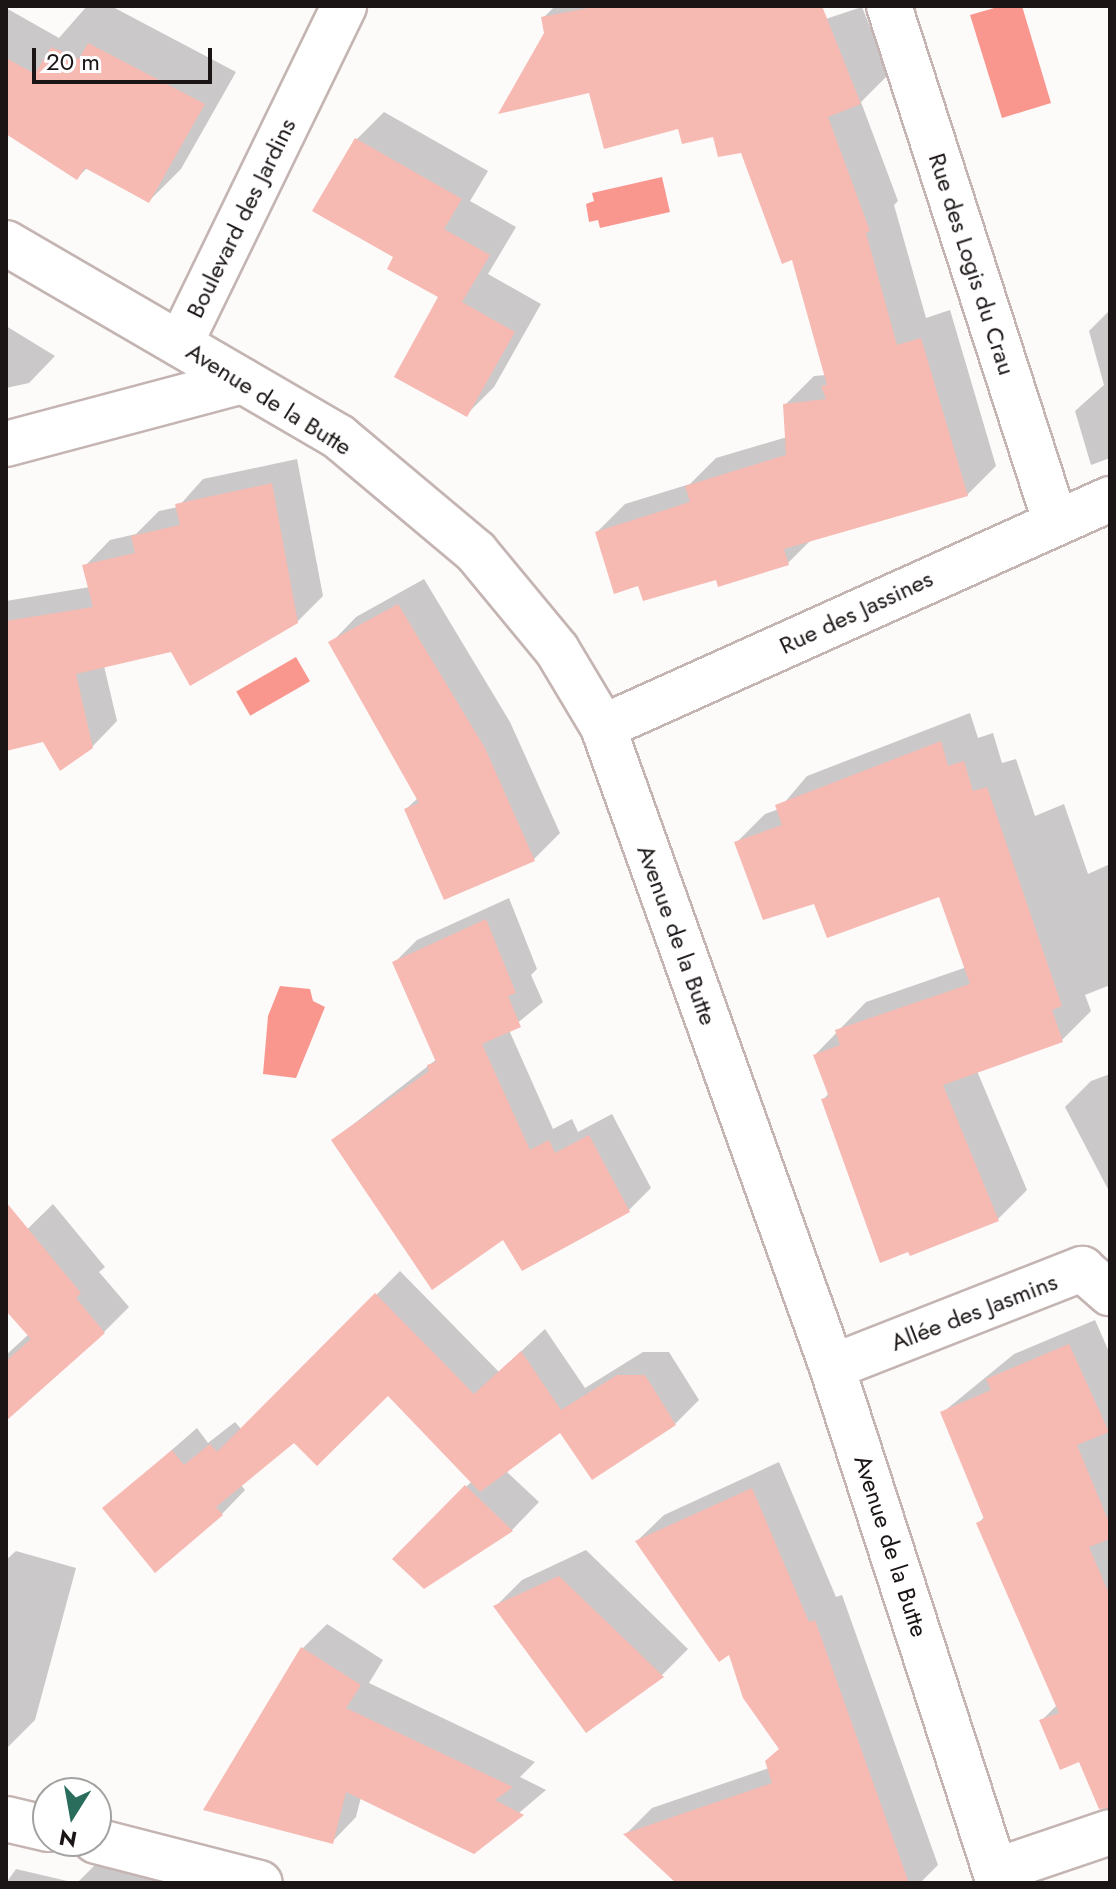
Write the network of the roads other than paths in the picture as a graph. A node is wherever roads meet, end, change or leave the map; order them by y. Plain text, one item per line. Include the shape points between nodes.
1 (344, 6) edge
2 (889, 6) edge
3 (6, 243) edge
4 (180, 344) junction
5 (243, 381) junction
6 (6, 444) edge
7 (1110, 499) edge
8 (1055, 521) junction
9 (603, 727) junction
10 (1110, 1293) edge
11 (832, 1367) junction
12 (6, 1819) edge
13 (32, 1825) edge
14 (1110, 1832) edge
15 (112, 1845) edge
16 (999, 1877) edge
17 (260, 1883) edge

1 - 4 street, Boulevard des Jardins
2 - 8 street, Rue des Logis du Crau
3 - 4 street, Avenue de la Butte
4 - 5 street, Avenue de la Butte
5 - 6 street
5 - 9 street, Avenue de la Butte via 339,437 476,552 557,650
7 - 8 street, Rue des Jassines
8 - 9 street, Rue des Jassines
9 - 11 street, Avenue de la Butte
10 - 11 street, Allée des Jasmins via 1082,1269
11 - 16 street, Avenue de la Butte
12 - 13 street
14 - 16 street
15 - 17 street

